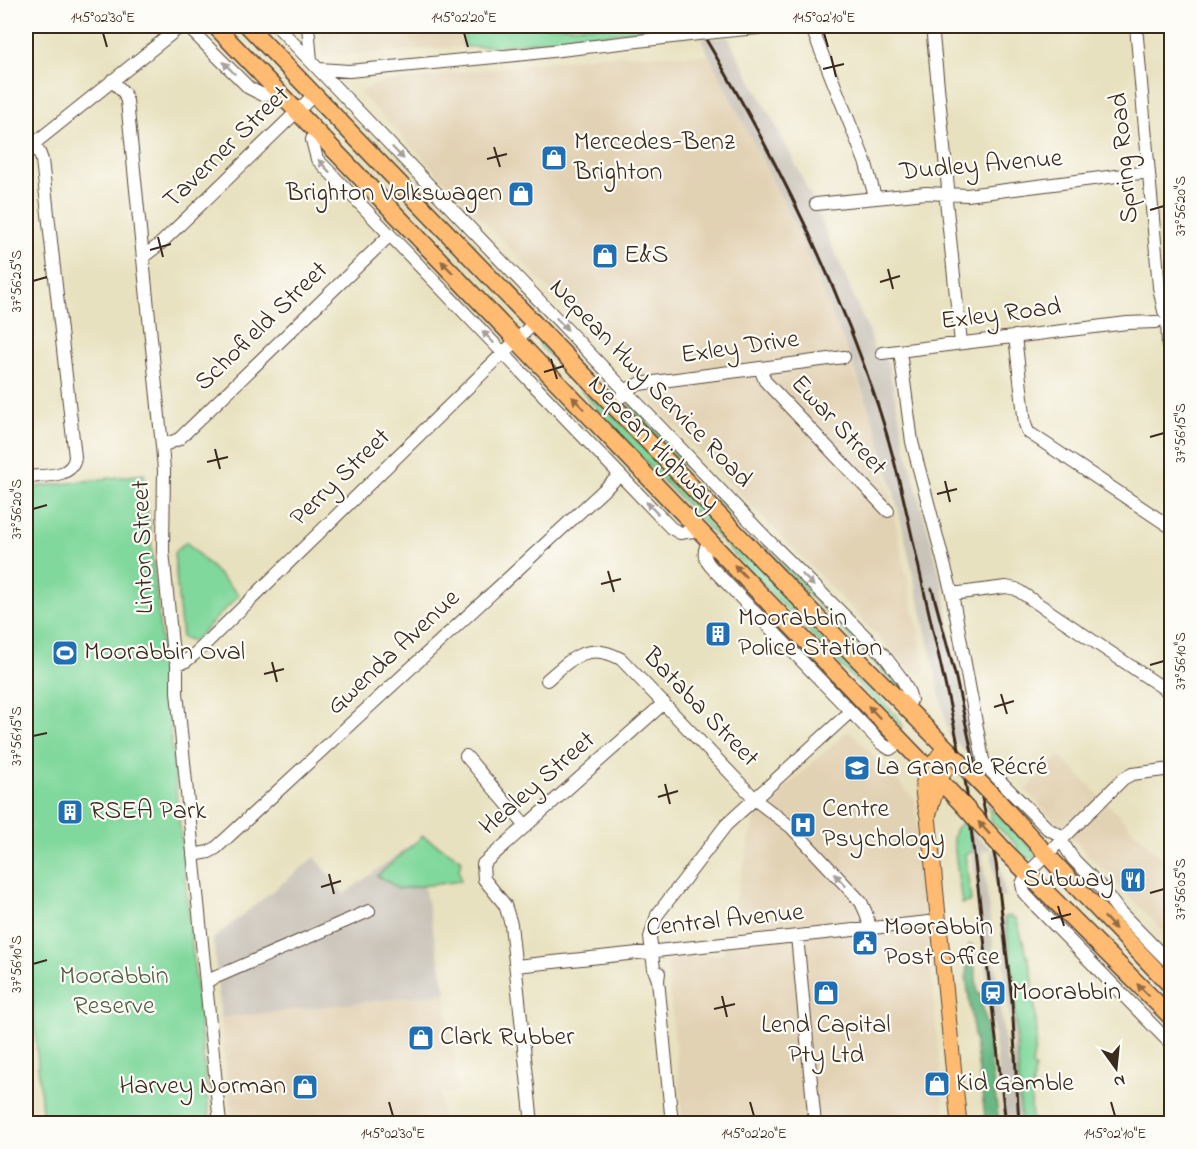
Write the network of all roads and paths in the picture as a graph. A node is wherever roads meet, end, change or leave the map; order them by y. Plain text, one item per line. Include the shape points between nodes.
1 (181, 26) edge
2 (187, 26) edge
3 (215, 26) edge
4 (248, 26) edge
5 (277, 26) edge
6 (308, 26) edge
7 (780, 26) edge
8 (811, 26) edge
9 (932, 26) edge
10 (1136, 26) edge
11 (315, 65) junction
12 (349, 71) junction
13 (112, 80) junction
14 (332, 83) junction
15 (278, 91) junction
16 (315, 94) junction
17 (344, 95) junction
18 (298, 111) junction
19 (338, 119) junction
20 (315, 130) junction
21 (29, 147) edge
22 (1149, 172) junction
23 (947, 194) junction
24 (875, 197) junction
25 (816, 204) dead end
26 (390, 235) junction
27 (143, 257) junction
28 (1159, 317) junction
29 (535, 322) junction
30 (1015, 336) junction
31 (517, 340) junction
32 (961, 343) junction
33 (900, 351) junction
34 (1170, 352) edge
35 (502, 353) junction
36 (882, 353) dead end
37 (844, 357) dead end
38 (760, 368) junction
39 (626, 392) junction
40 (614, 404) junction
41 (162, 446) junction
42 (620, 475) junction
43 (26, 477) edge
44 (888, 511) dead end
45 (1172, 528) edge
46 (705, 535) junction
47 (767, 539) junction
48 (746, 542) junction
49 (952, 594) junction
50 (177, 664) junction
51 (547, 680) dead end
52 (1172, 694) edge
53 (664, 703) junction
54 (907, 708) junction
55 (850, 712) junction
56 (921, 722) junction
57 (902, 741) junction
58 (952, 754) junction
59 (466, 756) dead end
60 (1172, 769) edge
61 (935, 775) junction
62 (755, 798) junction
63 (525, 825) junction
64 (1063, 838) junction
65 (193, 855) junction
66 (1047, 855) junction
67 (1027, 874) junction
68 (1076, 874) junction
69 (369, 911) dead end
70 (938, 921) junction
71 (870, 928) junction
72 (797, 936) junction
73 (655, 950) junction
74 (1172, 965) edge
75 (516, 966) junction
76 (1119, 966) junction
77 (1097, 970) junction
78 (207, 981) junction
79 (1172, 987) edge
80 (1172, 1018) edge
81 (1172, 1045) edge
82 (220, 1124) edge
83 (532, 1124) edge
84 (672, 1124) edge
85 (815, 1124) edge
86 (959, 1124) edge

1 - 13 street
15 -> 2 street via 263,94 249,88
3 - 15 highway, Nepean Highway
4 - 16 highway, Nepean Highway
5 - 11 street, Nepean Hwy Service Road
6 - 11 street
7 - 12 street, bridge
8 - 24 street via 866,164
9 - 23 street
10 - 22 street, Spring Road
11 - 12 street
11 - 14 street, Nepean Hwy Service Road
12 - 14 street
13 - 21 street
13 - 27 street, Linton Street via 127,101
14 - 17 street, Nepean Hwy Service Road
15 - 18 highway, Nepean Highway
16 - 18 street, Taverner Street
16 - 19 highway, Nepean Highway
17 - 19 street
17 -> 39 street, Nepean Hwy Service Road
18 - 20 highway, Nepean Highway
18 - 27 street, Taverner Street
19 - 29 highway, Nepean Highway
26 -> 20 street via 317,159 312,140
31 -> 20 highway, Nepean Highway
21 - 43 street via 42,160 75,457 72,467 62,473
22 - 23 street, Dudley Avenue via 967,195
22 - 28 street, Spring Road
23 - 24 street, Dudley Avenue
23 - 32 street
24 - 25 street, Dudley Avenue
35 -> 26 street
26 - 41 street, Schofield Street via 179,438
27 - 41 street, Linton Street
28 - 30 street, Exley Road
28 - 34 street
29 - 31 street, Perry Street
29 - 40 highway, Nepean Highway
30 - 32 street, Exley Road
30 - 45 street via 1028,432
31 - 35 street, Perry Street
46 -> 31 highway, Nepean Highway
32 - 33 street, Exley Road
33 - 36 street, Exley Road
33 - 49 street via 912,442
35 - 42 street
35 - 50 street, Perry Street via 197,652
37 - 38 street, Exley Drive
38 - 39 street, Exley Drive via 639,384
38 - 44 street, Ewar Street via 765,381
39 - 40 street, Exley Drive
39 - 47 street, Nepean Hwy Service Road
40 - 48 highway, Nepean Highway
41 - 50 street, Linton Street via 163,551
46 -> 42 street via 675,531
42 - 65 street, Gwenda Avenue via 216,848
46 - 55 street via 708,564
57 -> 46 highway, Nepean Highway
47 - 48 street
47 -> 54 street, Nepean Hwy Service Road via 894,666 909,693
48 - 54 highway, Nepean Highway
49 - 52 street via 1016,589
49 - 64 street via 985,764 1048,829
50 - 65 street, Linton Street
51 - 53 street, Bataba Street via 577,656 590,651 605,652 628,664
53 - 62 street, Bataba Street
53 - 63 street, Healey Street
54 - 56 highway, Nepean Highway
55 - 57 street via 888,748
55 - 62 street
56 - 57 highway
56 - 58 highway, Nepean Highway
57 - 61 highway, Nepean Highway
58 - 61 main road
58 - 66 highway, Nepean Highway, bridge
59 - 63 street
60 - 64 street via 1127,776
67 -> 61 highway, Nepean Highway, bridge
61 - 70 main road via 922,783
71 -> 62 street, Bataba Street via 861,902 791,827
62 - 73 street via 720,832 657,915 653,927
63 - 75 street, Healey Street via 486,859 482,869 484,879 508,910
64 - 66 street
64 - 68 street
65 - 78 street, Linton Street
66 - 67 street
66 - 68 highway, Nepean Highway
67 - 76 highway, Nepean Highway
67 - 77 street via 1022,884 1024,893
68 - 74 street via 1100,886
68 -> 79 highway, Nepean Highway
69 - 78 street
70 - 71 street, Central Avenue
70 - 86 main road
71 - 72 street, Central Avenue
72 - 73 street, Central Avenue
72 - 85 street
73 - 75 street, Central Avenue
73 - 84 street
75 - 83 street, Healey Street
76 - 77 street
80 -> 76 highway, Nepean Highway
77 - 81 street
78 - 82 street, Linton Street

